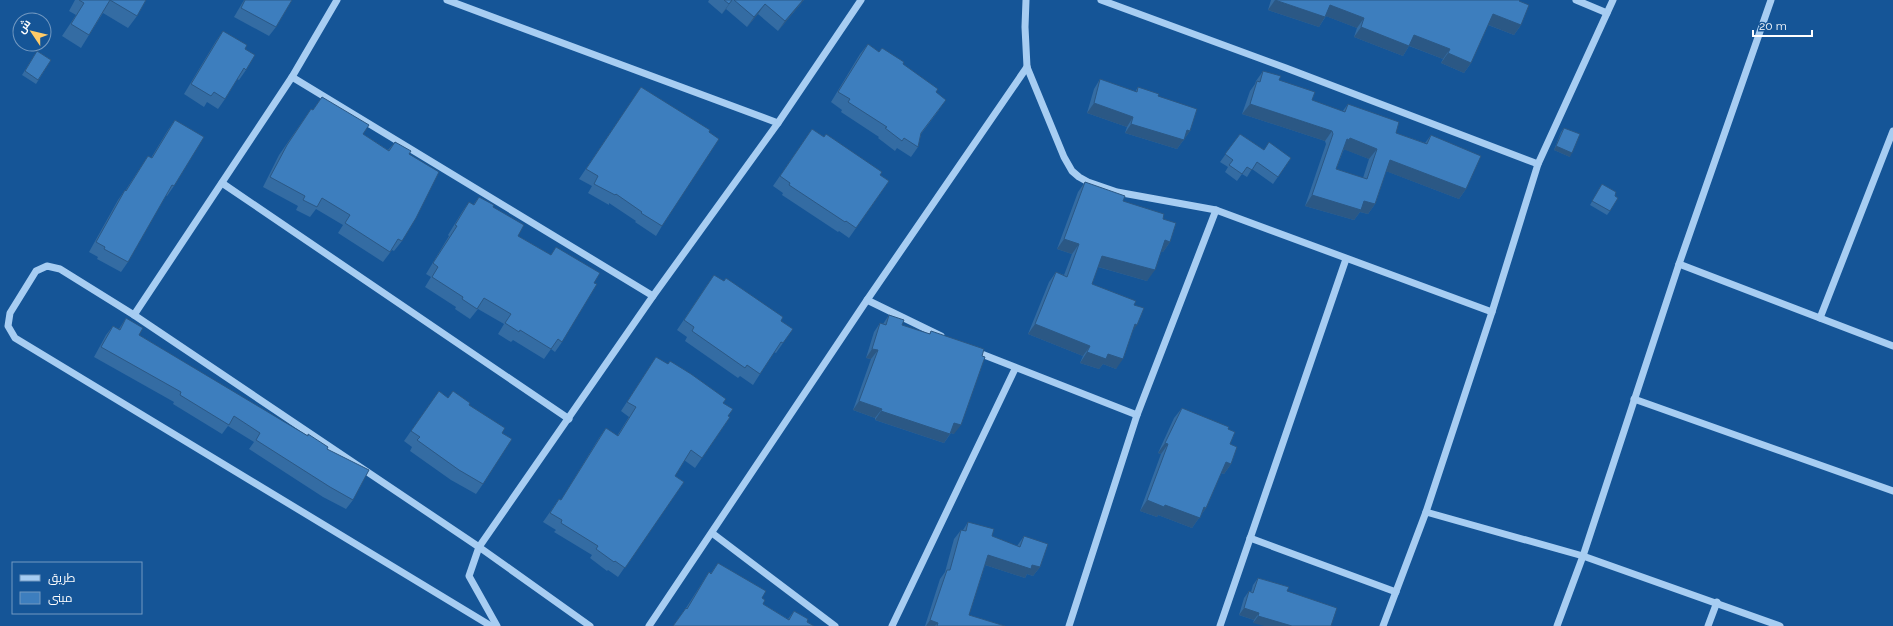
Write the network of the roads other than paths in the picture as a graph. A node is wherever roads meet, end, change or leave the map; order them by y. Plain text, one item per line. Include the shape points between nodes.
1 (337, 0) edge
2 (447, 0) edge
3 (861, 0) edge
4 (1026, 0) edge
5 (1101, 0) edge
6 (1576, 0) edge
7 (1613, 0) edge
8 (1771, 0) edge
9 (1607, 13) junction
10 (1027, 67) junction
11 (292, 77) junction
12 (778, 123) junction
13 (1893, 130) edge
14 (1538, 164) junction
15 (222, 183) junction
16 (1216, 210) junction
17 (1346, 259) junction
18 (1679, 264) junction
19 (653, 296) junction
20 (867, 300) junction
21 (1492, 312) junction
22 (134, 315) junction
23 (1820, 318) junction
24 (951, 341) edge
25 (1893, 346) edge
26 (964, 348) edge
27 (1015, 369) junction
28 (1634, 399) junction
29 (1137, 416) junction
30 (569, 419) junction
31 (1893, 491) edge
32 (1426, 512) junction
33 (712, 533) junction
34 (1250, 538) junction
35 (479, 547) junction
36 (1583, 556) junction
37 (1396, 592) junction
38 (1717, 602) junction
39 (491, 626) edge
40 (497, 626) edge
41 (590, 626) edge
42 (649, 626) edge
43 (835, 626) edge
44 (892, 626) edge
45 (1069, 626) edge
46 (1220, 626) edge
47 (1383, 626) edge
48 (1557, 626) edge
49 (1708, 626) edge
50 (1780, 626) edge

1 - 11 street
2 - 12 street
3 - 12 street
4 - 10 street
5 - 14 street
6 - 9 street
7 - 9 street
8 - 18 street
9 - 14 street
10 - 16 street via 1064,157 1079,177 1117,192
10 - 20 street
11 - 15 street
11 - 19 street
12 - 19 street
13 - 23 street
14 - 21 street
15 - 22 street
15 - 30 street
16 - 17 street
16 - 29 street
17 - 21 street
17 - 34 street
18 - 23 street
18 - 28 street
19 - 30 street
20 - 24 street
20 - 33 street
21 - 32 street
22 - 35 street
22 - 39 street via 60,269 47,266 36,271 10,313 8,326 15,338
23 - 25 street
26 - 27 street
27 - 29 street
27 - 44 street
28 - 31 street
28 - 36 street
29 - 45 street
30 - 35 street
32 - 36 street
32 - 37 street
33 - 42 street
33 - 43 street
34 - 37 street
34 - 46 street
35 - 40 street via 469,576
35 - 41 street
36 - 38 street
36 - 48 street
37 - 47 street
38 - 49 street
38 - 50 street

